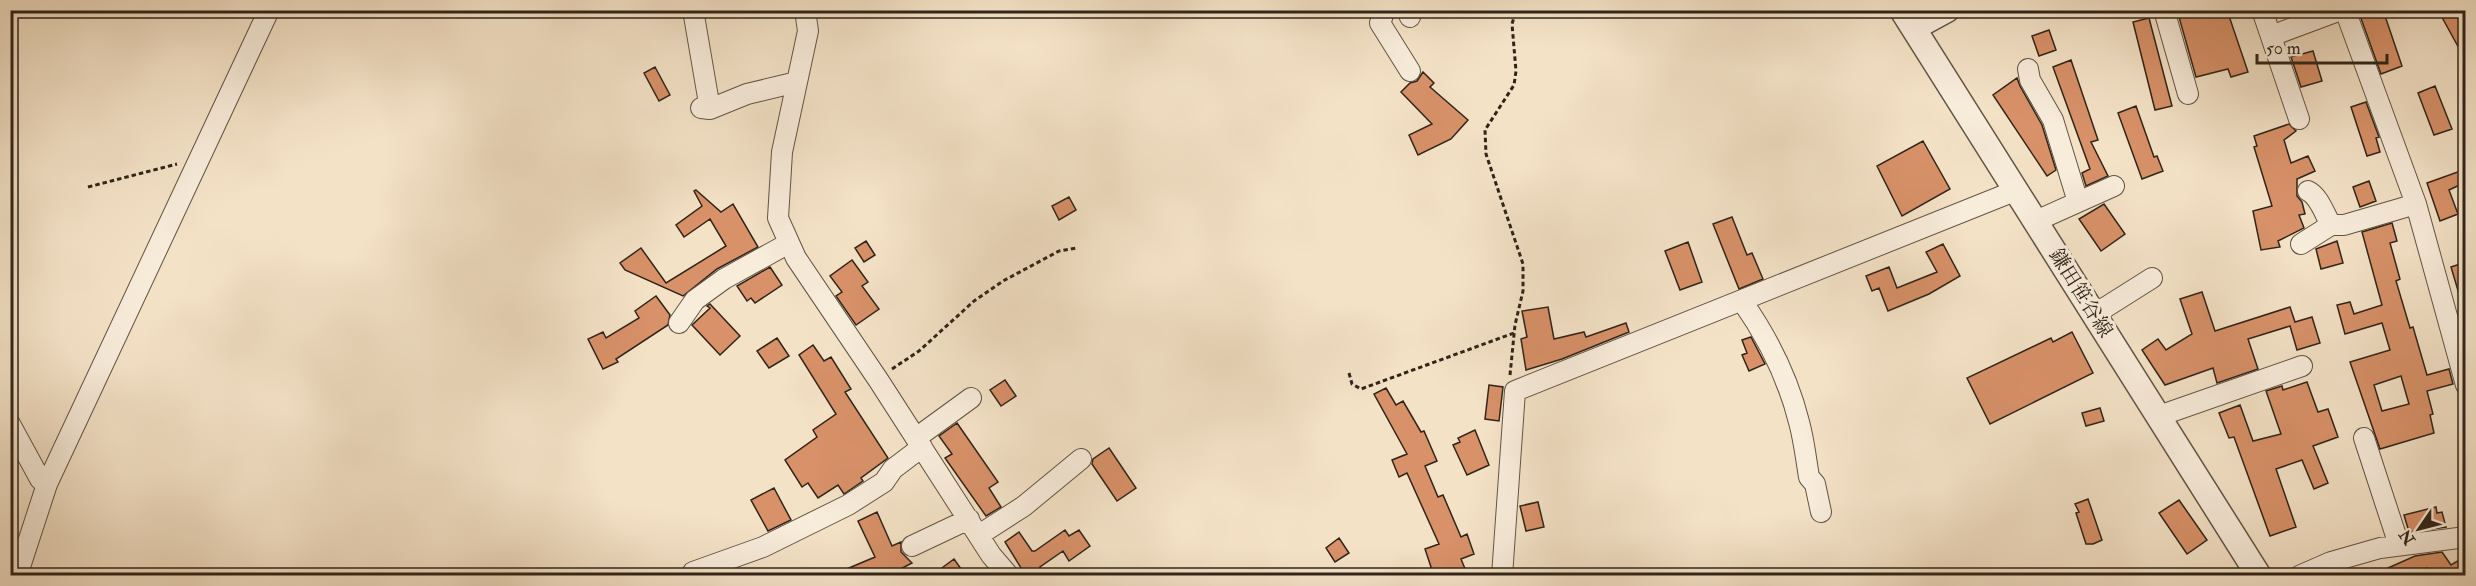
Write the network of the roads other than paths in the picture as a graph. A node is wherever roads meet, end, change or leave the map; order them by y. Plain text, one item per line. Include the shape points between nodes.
1 (269, 10) edge
2 (693, 10) edge
3 (805, 10) edge
4 (1384, 10) edge
5 (1947, 10) edge
6 (2164, 10) edge
7 (2262, 10) edge
8 (2343, 10) edge
9 (1908, 19) edge
10 (2271, 36) junction
11 (2028, 69) dead end
12 (1410, 71) dead end
13 (797, 82) junction
14 (2188, 94) dead end
15 (2299, 119) dead end
16 (2114, 186) dead end
17 (2017, 190) junction
18 (2308, 191) dead end
19 (2078, 202) junction
20 (2416, 204) junction
21 (2036, 221) junction
22 (2331, 225) junction
23 (789, 243) junction
24 (2301, 244) dead end
25 (2152, 278) dead end
26 (1742, 301) junction
27 (2095, 314) junction
28 (2457, 316) edge
29 (679, 323) dead end
30 (2302, 366) dead end
31 (2466, 385) edge
32 (972, 398) dead end
33 (2159, 416) junction
34 (10, 423) edge
35 (2364, 438) dead end
36 (919, 442) junction
37 (1081, 459) dead end
38 (47, 484) junction
39 (1821, 512) dead end
40 (974, 527) junction
41 (2466, 537) edge
42 (2399, 545) junction
43 (912, 546) dead end
44 (17, 576) edge
45 (694, 576) edge
46 (1009, 576) edge
47 (1502, 576) edge
48 (2259, 576) edge
49 (2299, 576) edge

1 - 38 street
2 - 13 street via 705,108
3 - 13 street via 808,31
4 - 12 street via 1380,23
5 - 9 street
6 - 14 street
7 - 10 street
8 - 10 street
8 - 20 street
9 - 17 street, 鎌田笹谷線
10 - 15 street
11 - 19 street via 2030,80 2053,120
13 - 23 street via 782,152 778,218
16 - 19 street
17 - 21 street, 鎌田笹谷線
17 - 26 street
18 - 22 street
19 - 21 street
20 - 22 street
20 - 28 street
21 - 27 street, 鎌田笹谷線
22 - 24 street
23 - 29 street via 723,279 695,300
23 - 36 street
25 - 27 street
26 - 39 street via 1780,367 1799,422 1809,477 1815,484
26 - 47 street via 1515,391
27 - 33 street, 鎌田笹谷線
28 - 31 street
30 - 33 street
32 - 36 street
33 - 48 street, 鎌田笹谷線
34 - 38 street via 40,479
35 - 42 street
36 - 40 street
36 - 45 street via 884,482 848,505 763,547 693,572
37 - 40 street via 1024,506
38 - 44 street
40 - 43 street
40 - 46 street
41 - 42 street
42 - 49 street via 2331,562

